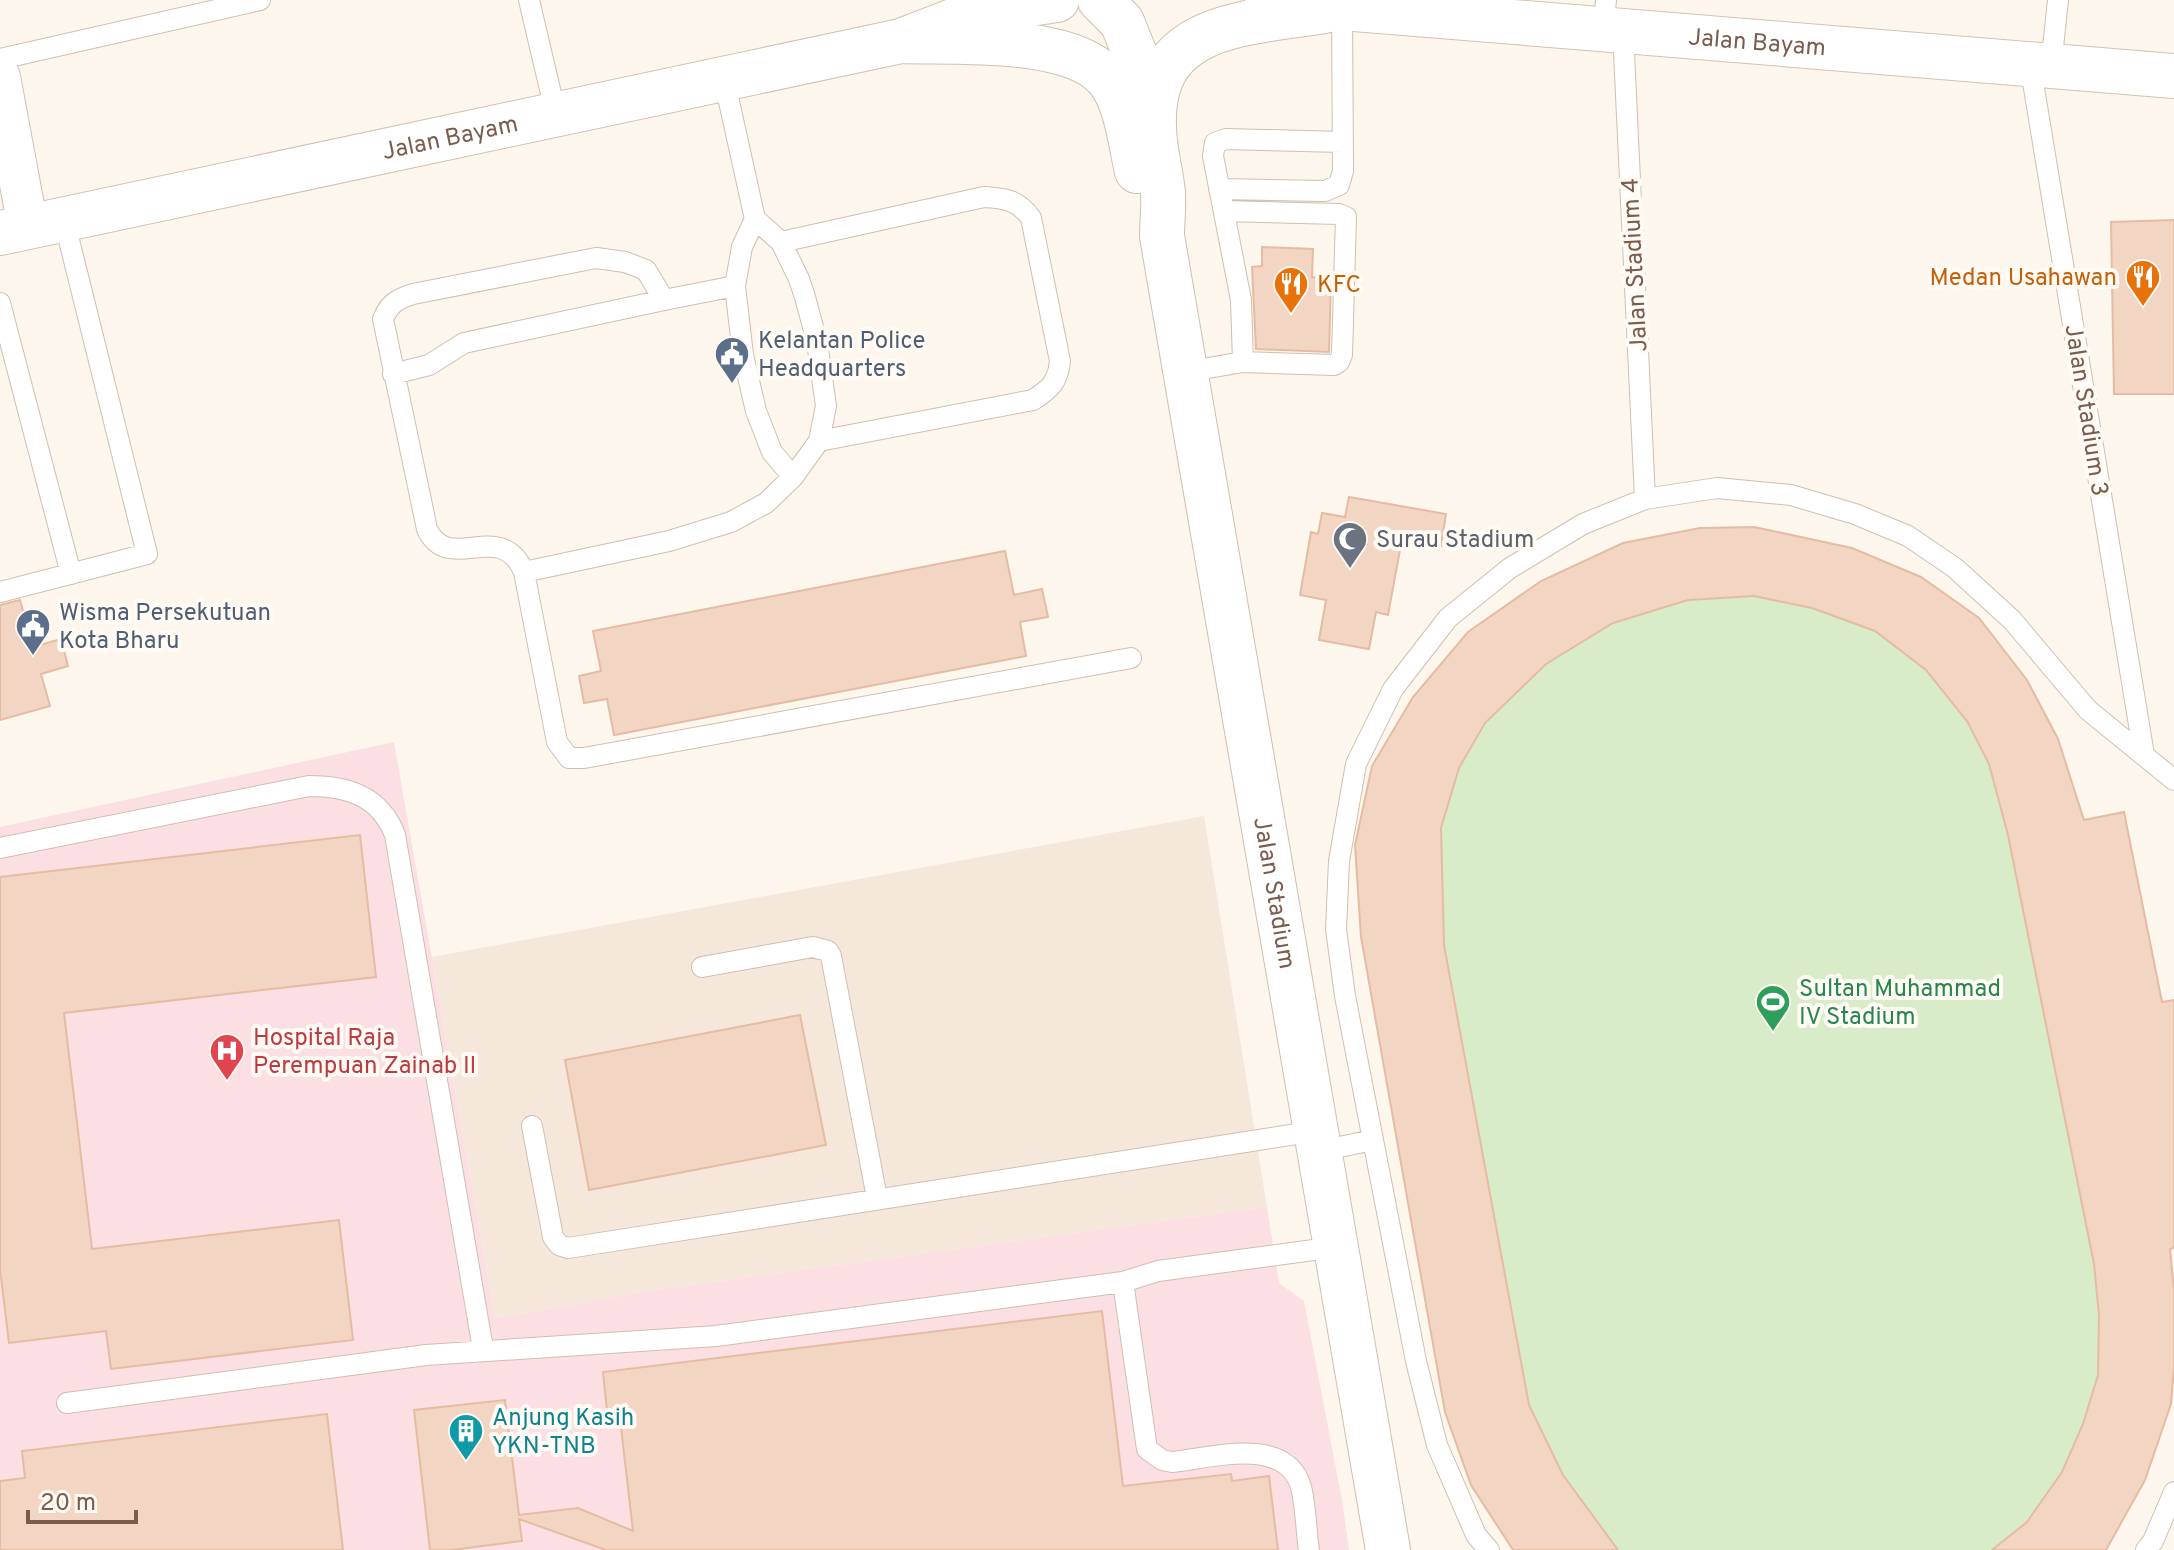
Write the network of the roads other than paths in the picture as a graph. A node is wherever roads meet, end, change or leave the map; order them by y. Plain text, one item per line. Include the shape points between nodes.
1 (260, 0) edge
2 (529, 0) edge
3 (1057, 0) edge
4 (1100, 0) edge
5 (1267, 0) edge
6 (2058, 0) edge
7 (1342, 8) junction
8 (1452, 9) edge
9 (1611, 20) edge
10 (901, 41) junction
11 (0, 59) edge
12 (2041, 65) junction
13 (2174, 76) edge
14 (0, 77) edge
15 (724, 79) junction
16 (556, 115) junction
17 (1154, 128) junction
18 (1343, 142) junction
19 (1219, 189) junction
20 (1224, 211) junction
21 (755, 219) junction
22 (31, 227) edge
23 (1162, 236) junction
24 (781, 242) junction
25 (735, 286) junction
26 (664, 300) junction
27 (0, 303) edge
28 (1243, 362) junction
29 (8, 364) edge
30 (1185, 372) junction
31 (393, 374) junction
32 (819, 441) junction
33 (793, 477) junction
34 (1645, 499) junction
35 (524, 572) junction
36 (71, 574) junction
37 (0, 592) edge
38 (1131, 658) dead end
39 (2144, 755) junction
40 (2174, 780) edge
41 (0, 848) edge
42 (702, 967) dead end
43 (532, 1126) dead end
44 (1373, 1140) junction
45 (1318, 1141) junction
46 (877, 1198) junction
47 (1336, 1247) junction
48 (1123, 1282) junction
49 (483, 1349) junction
50 (67, 1403) dead end
51 (2174, 1492) edge
52 (1309, 1550) edge
53 (1388, 1550) edge
54 (1489, 1550) edge
55 (2146, 1550) edge

1 - 11 lane
2 - 16 lane
3 - 10 street, Jalan Bayam via 976,12
4 - 17 street via 1122,22
5 - 7 street, Jalan Bayam
6 - 12 lane, Jalan Stadium 3
7 - 8 street, Jalan Bayam
7 - 17 street, Jalan Bayam via 1232,27 1184,46 1158,86
7 - 18 lane
8 - 9 street, Jalan Bayam
9 - 12 street, Jalan Bayam
9 - 34 lane, Jalan Stadium 4
10 - 15 street, Jalan Bayam
10 - 23 street, Jalan Bayam via 1023,45 1089,62 1108,79 1121,104 1142,196
12 - 13 street, Jalan Bayam
12 - 39 lane, Jalan Stadium 3
14 - 22 street
15 - 16 street, Jalan Bayam
15 - 21 lane
16 - 22 street, Jalan Bayam
17 - 23 street, Jalan Bayam via 1163,194
18 - 19 lane via 1341,179 1332,189
18 - 19 lane via 1220,139 1212,149
19 - 20 lane
20 - 28 lane via 1243,311
20 - 28 lane via 1339,214 1347,220 1339,362
21 - 24 lane
21 - 25 lane via 742,247
22 - 36 lane via 147,554
23 - 30 street, Jalan Stadium
24 - 32 lane via 799,279 817,342 826,406
24 - 32 lane via 984,197 1022,205 1031,218 1060,361 1058,379 1033,400
25 - 26 lane
25 - 33 lane via 756,411 772,452
26 - 31 lane via 464,343 429,365
26 - 31 lane via 646,270 596,258 413,294 394,302 383,319
27 - 29 lane
28 - 30 lane
29 - 36 lane
30 - 45 street, Jalan Stadium
31 - 35 lane via 432,538 448,550 506,549
32 - 33 lane
33 - 35 lane via 766,503 731,522
34 - 39 lane via 1717,488 1791,495 1908,536 1955,568 2012,620 2088,710
34 - 44 lane via 1583,524 1510,568 1448,618 1393,689 1356,764 1339,861 1336,929
35 - 38 lane via 557,742 569,758
36 - 37 lane
39 - 40 lane
41 - 49 lane via 309,786 353,792 388,817 398,850
42 - 46 lane via 813,947 828,951
43 - 46 lane via 553,1237 568,1248
44 - 45 lane
44 - 54 lane via 1437,1445 1476,1535
45 - 46 lane
45 - 47 street, Jalan Stadium
47 - 48 lane via 1158,1271
47 - 53 street, Jalan Stadium
48 - 49 lane via 693,1339
48 - 52 lane via 1147,1449 1172,1462 1257,1452 1284,1463 1301,1488
49 - 50 lane
51 - 55 lane

